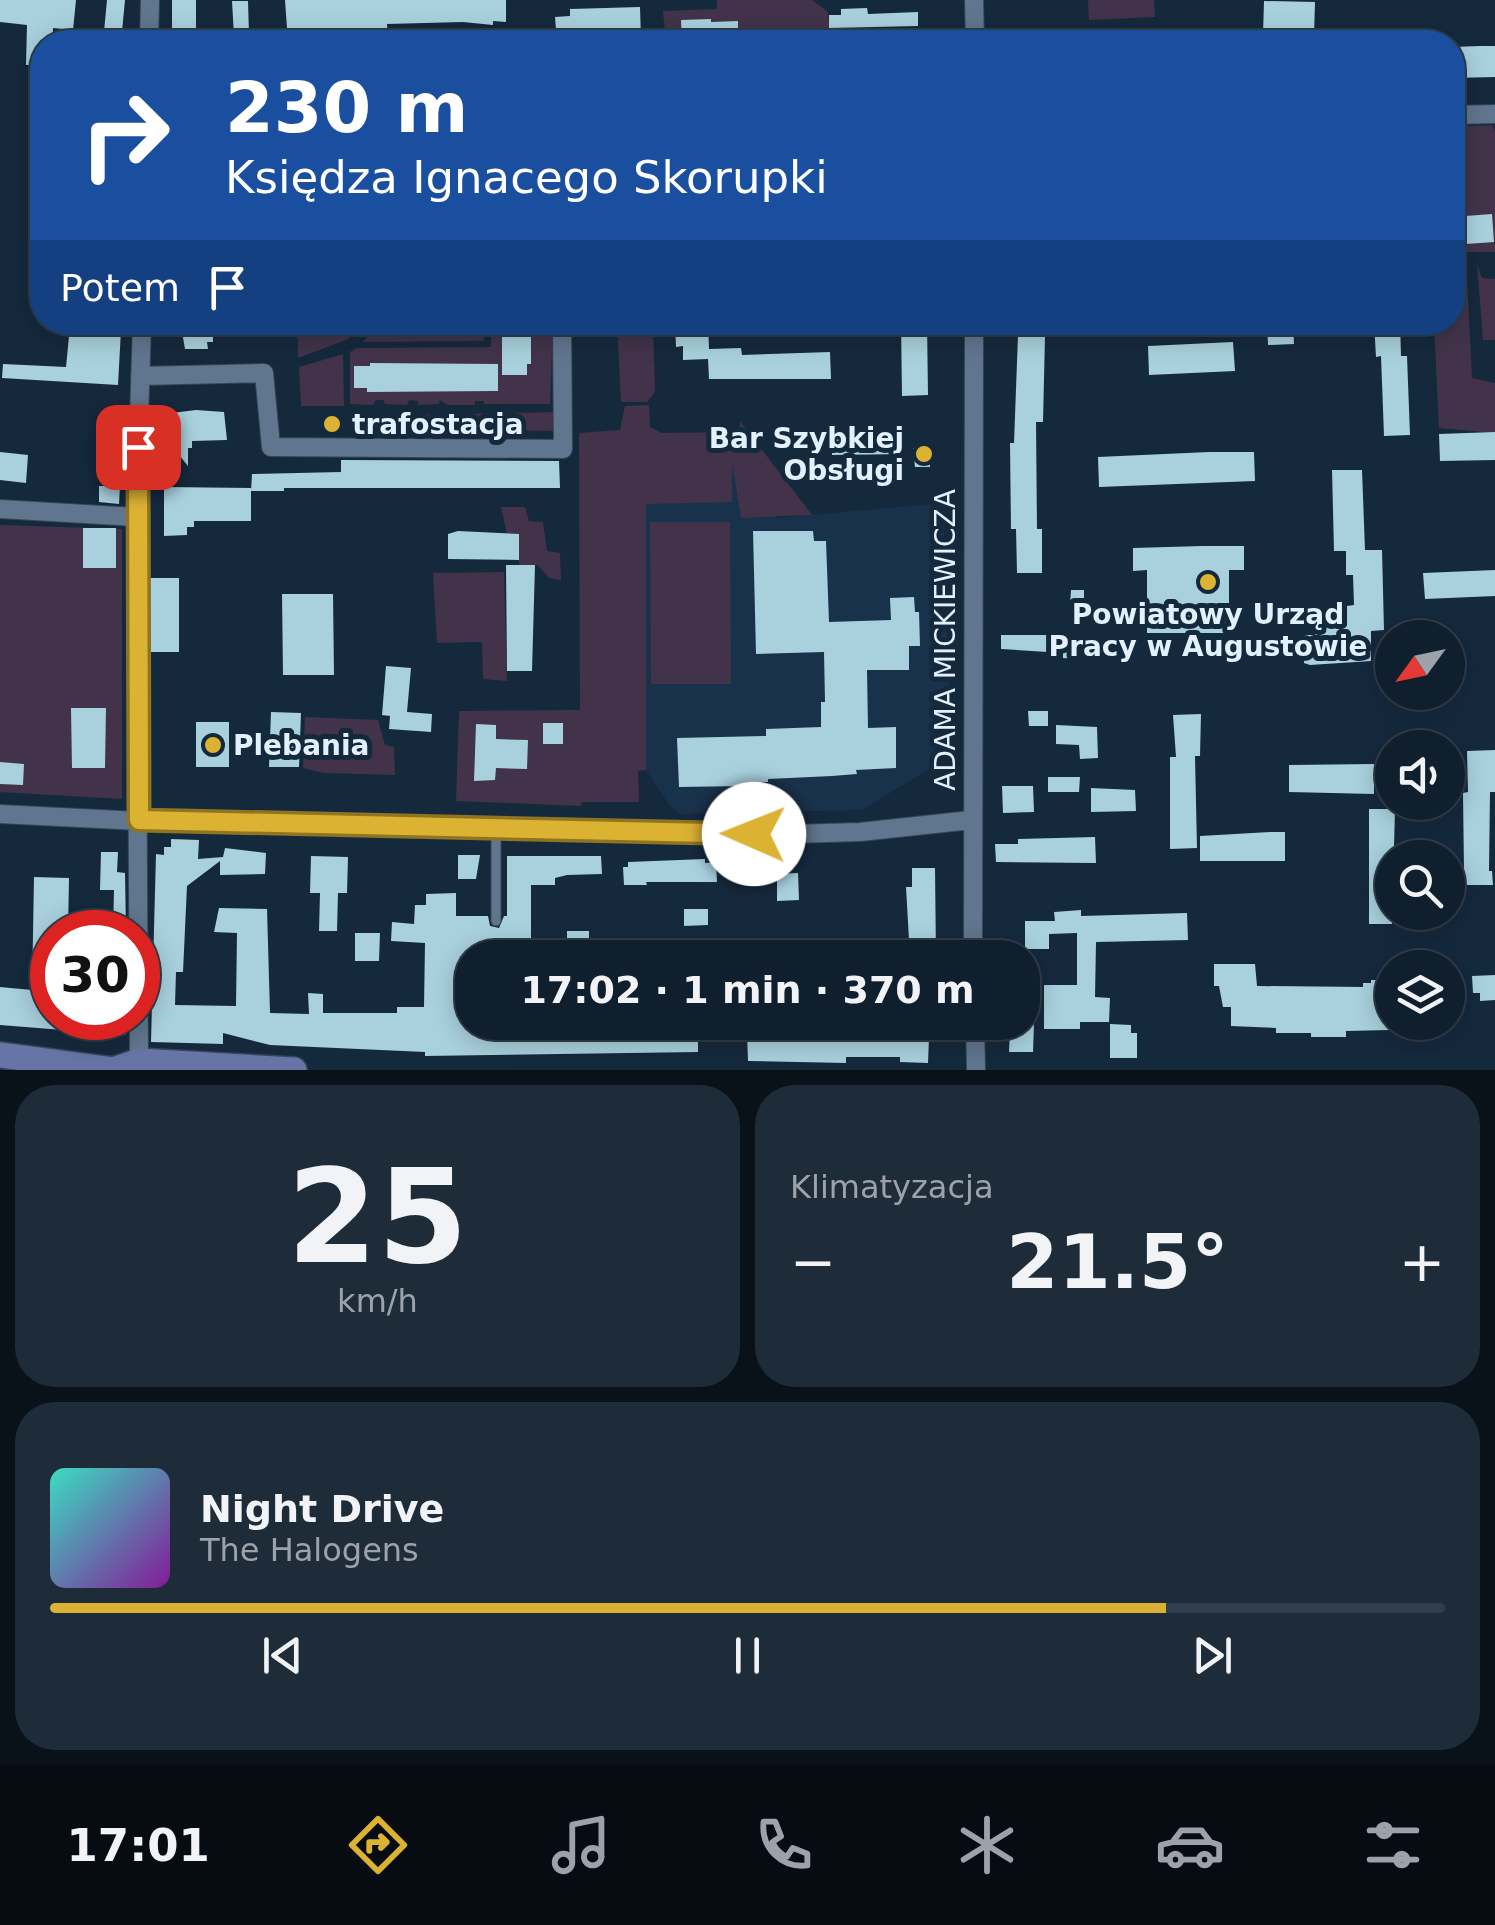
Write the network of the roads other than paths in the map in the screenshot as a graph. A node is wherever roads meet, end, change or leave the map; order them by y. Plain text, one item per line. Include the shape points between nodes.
1 (150, 0) edge
2 (974, 0) edge
3 (149, 30) edge
4 (975, 30) edge
5 (1465, 114) edge
6 (1495, 114) edge
7 (142, 335) edge
8 (562, 335) edge
9 (974, 335) edge
10 (140, 376) junction
11 (0, 509) edge
12 (136, 517) junction
13 (0, 814) edge
14 (139, 820) junction
15 (972, 820) junction
16 (496, 829) junction
17 (496, 921) dead end
18 (973, 940) edge
19 (975, 1040) edge
20 (0, 1055) edge
21 (138, 1061) junction
22 (113, 1070) edge
23 (294, 1070) edge
24 (976, 1070) edge

1 - 3 street
2 - 4 street
5 - 6 street
7 - 10 street
8 - 10 street via 564,449 271,447 264,373
9 - 15 street, ADAMA MICKIEWICZA
10 - 12 street
11 - 12 street
12 - 14 street
13 - 14 street
14 - 16 street
14 - 21 street
15 - 16 street via 790,834
15 - 18 street, ADAMA MICKIEWICZA
16 - 17 lane
19 - 24 street
20 - 22 street
21 - 22 street
21 - 23 street

